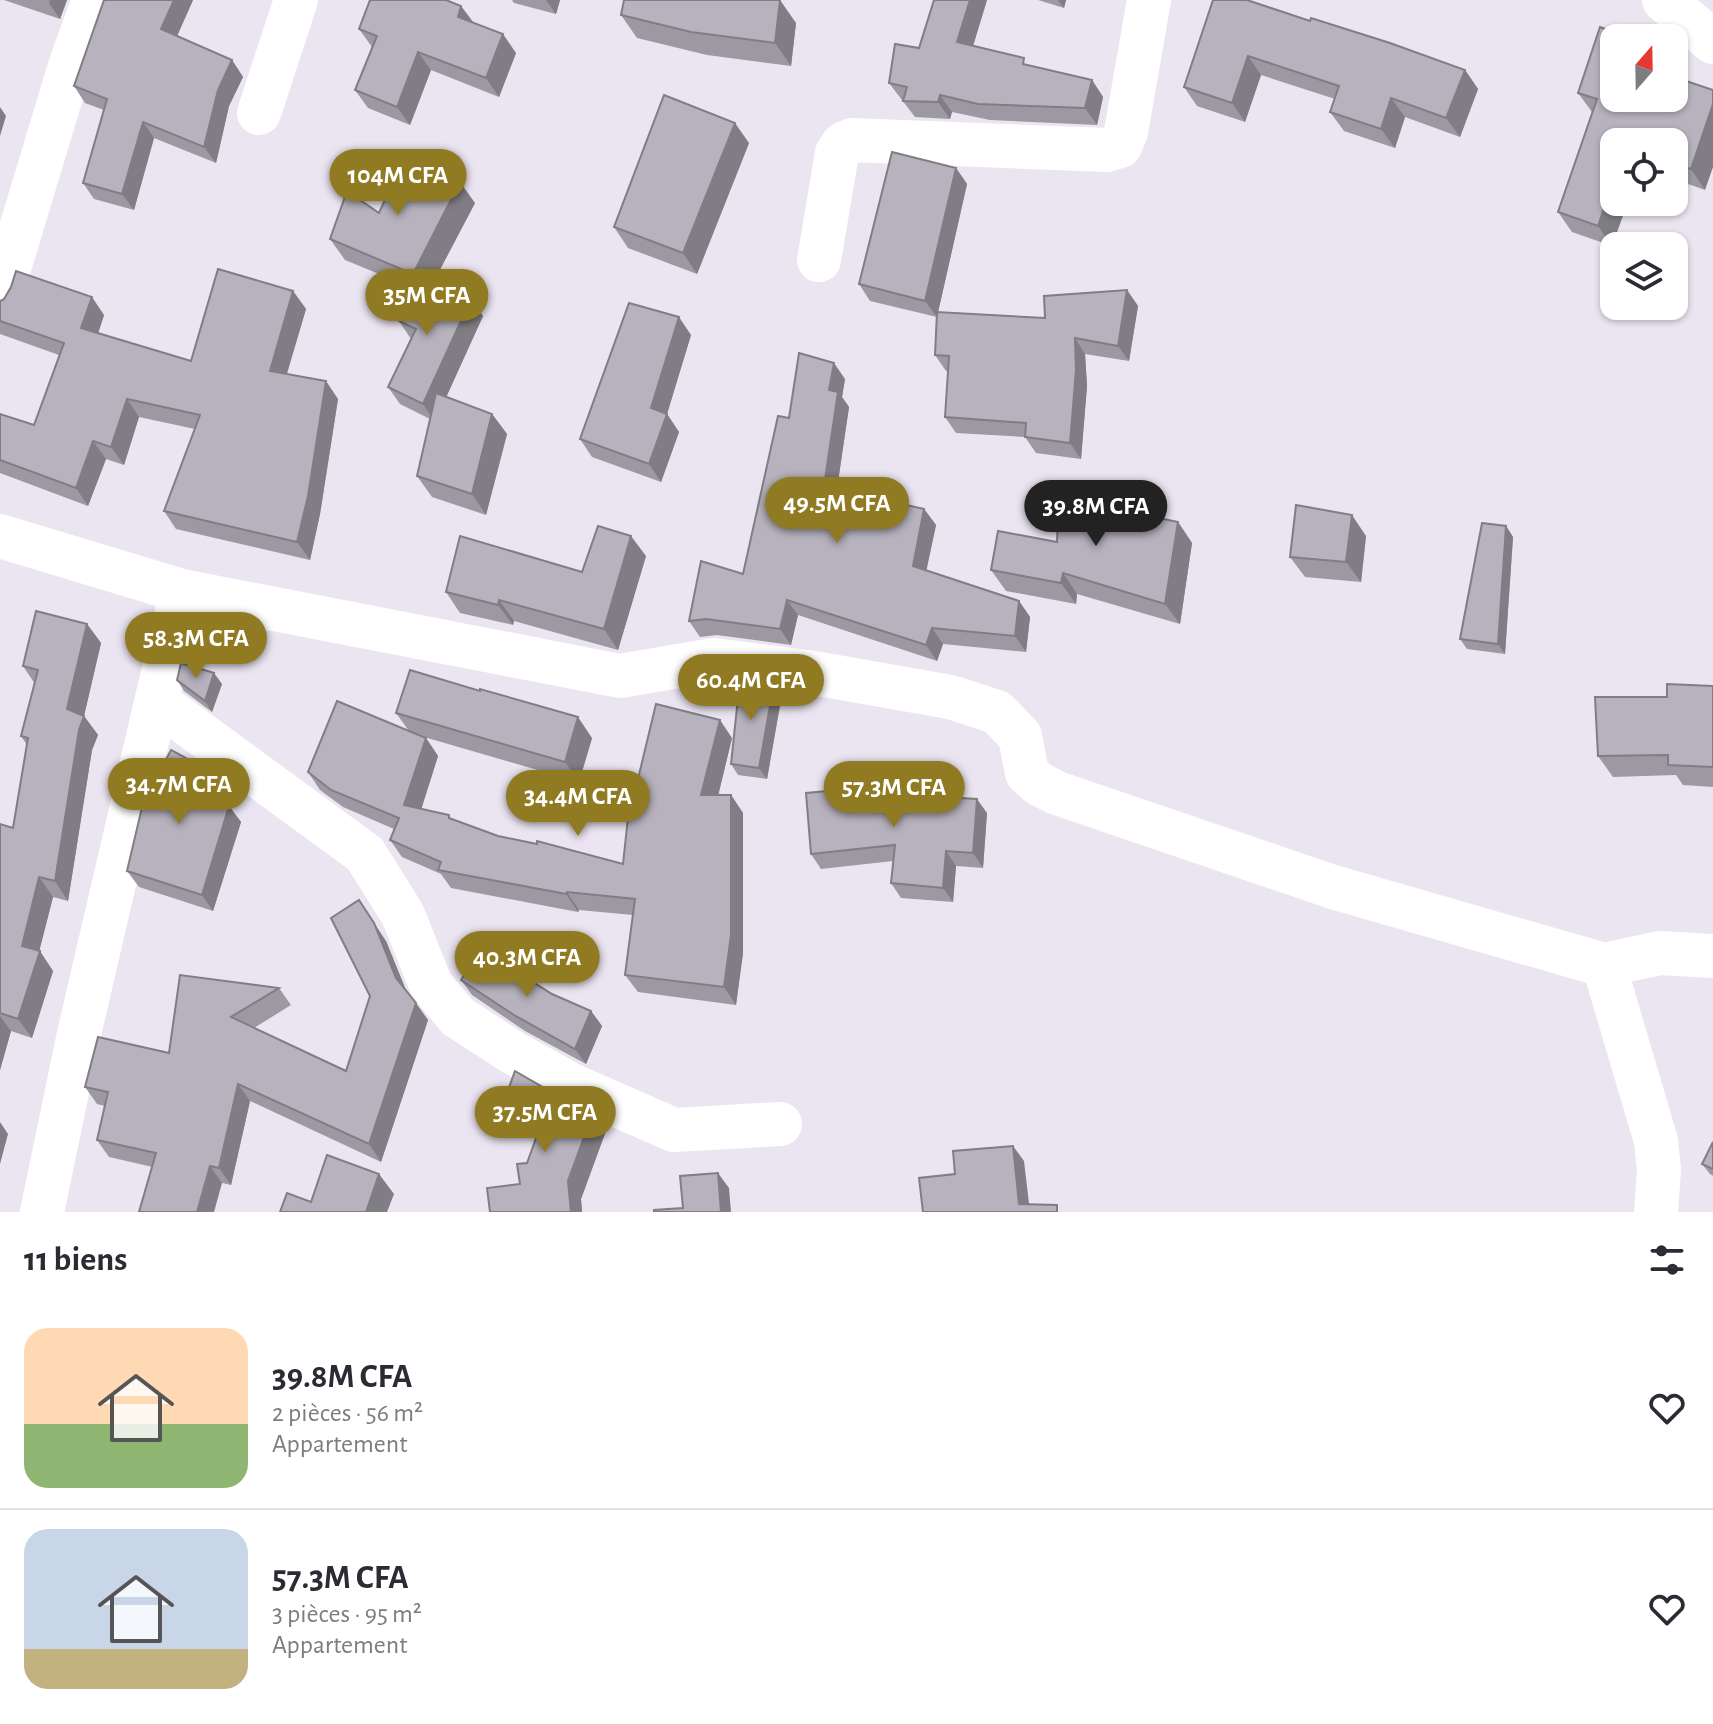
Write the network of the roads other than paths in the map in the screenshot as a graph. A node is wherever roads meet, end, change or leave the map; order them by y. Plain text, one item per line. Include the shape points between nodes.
1 (94, 0) edge
2 (296, 0) edge
3 (1149, 0) edge
4 (1664, 0) edge
5 (1713, 42) edge
6 (259, 113) dead end
7 (819, 260) dead end
8 (0, 298) edge
9 (0, 536) edge
10 (182, 591) junction
11 (157, 702) junction
12 (1713, 956) edge
13 (1604, 965) junction
14 (780, 1124) dead end
15 (42, 1212) edge
16 (1656, 1212) edge

1 - 8 street
2 - 6 street
3 - 7 street via 1120,146 1107,150 852,140 837,153
4 - 5 street
9 - 10 street
10 - 11 street
10 - 13 street via 620,676 714,660 950,697 997,712 1020,736 1027,773 1057,793 1333,887
11 - 14 street via 365,854 403,915 431,985 458,1017 571,1085 674,1130
11 - 15 street
12 - 13 street via 1660,953
13 - 16 street via 1656,1141

